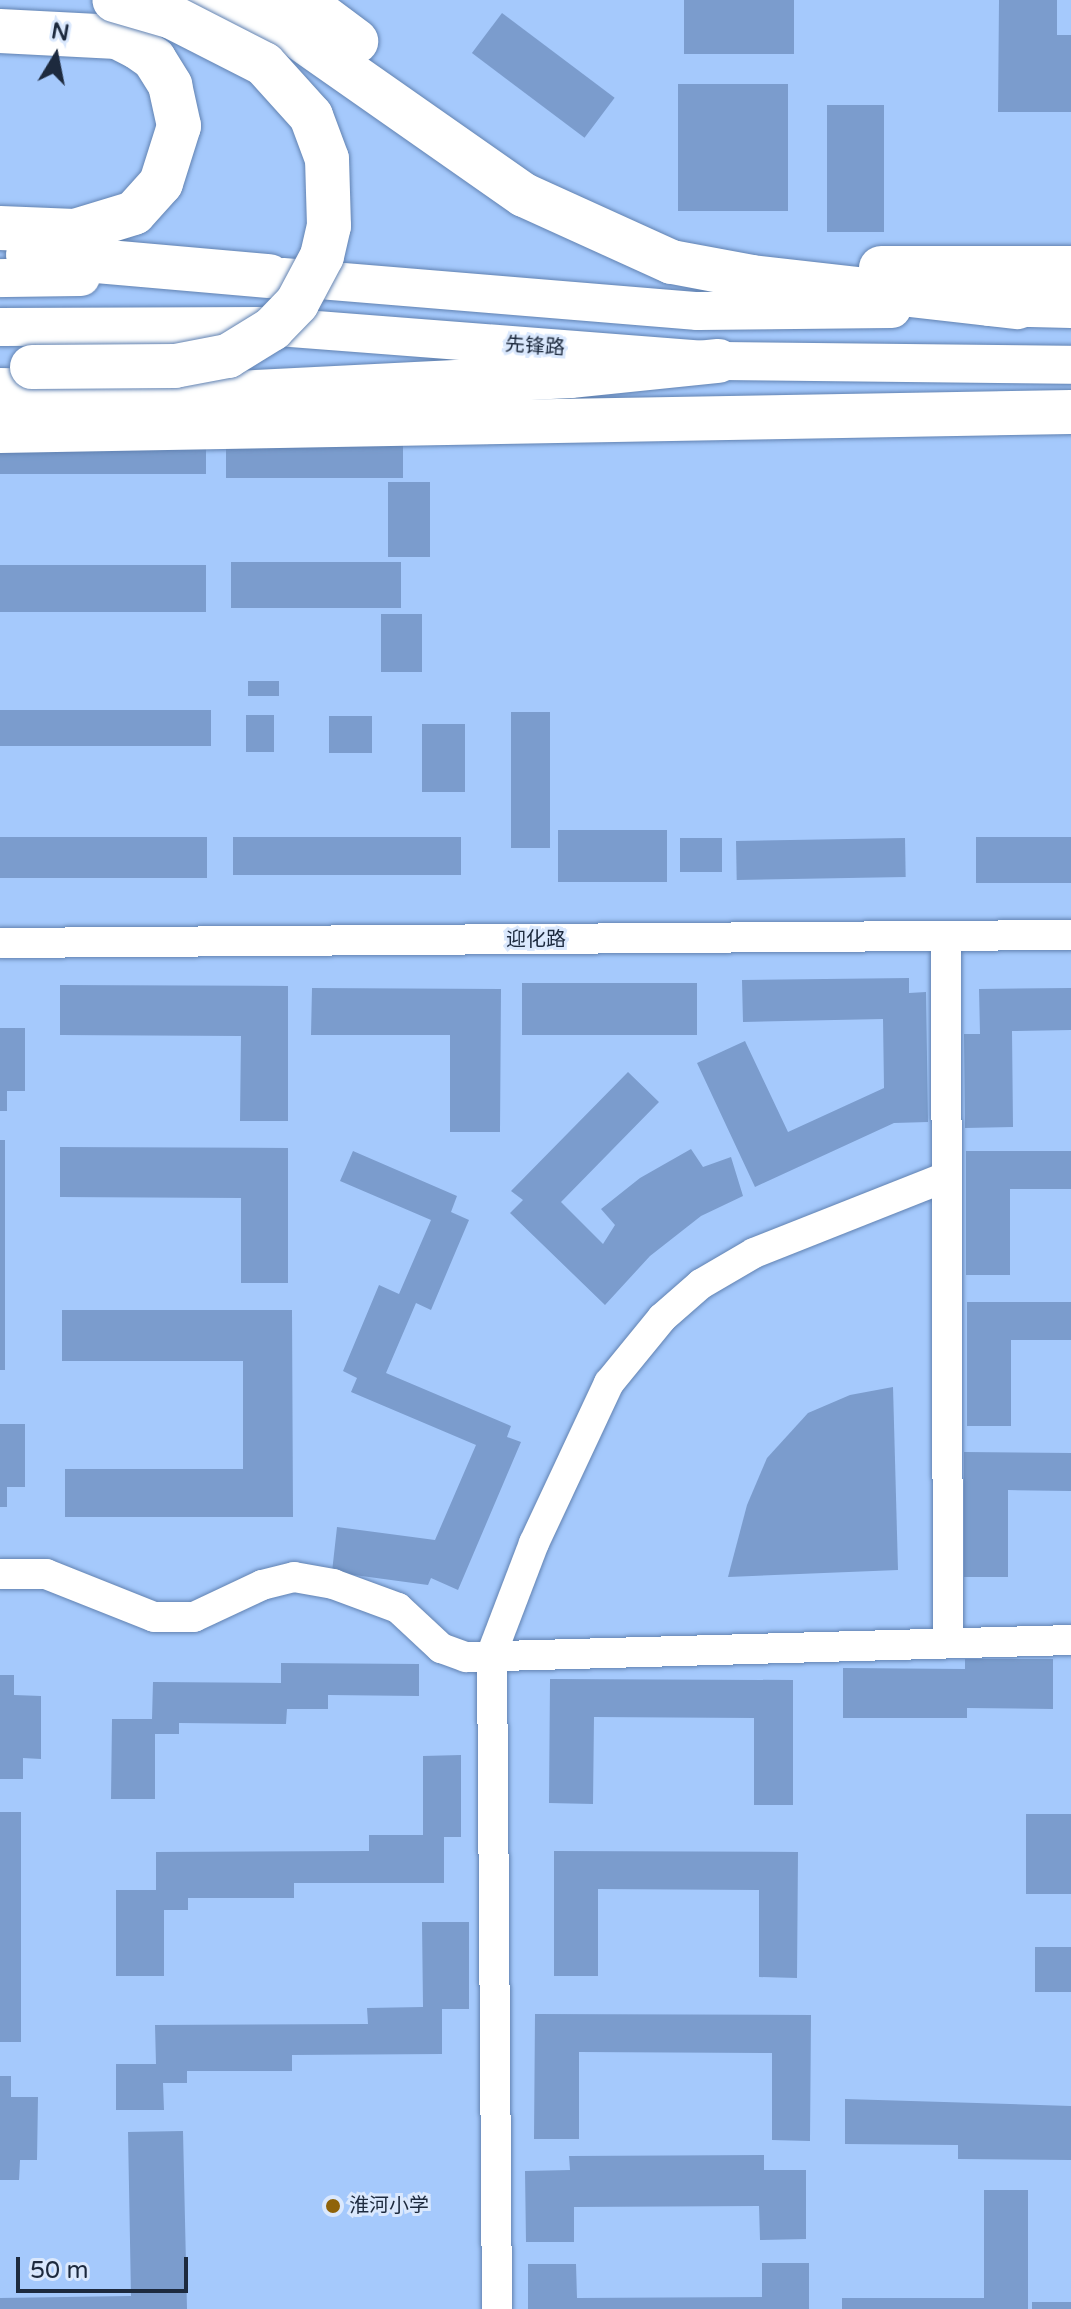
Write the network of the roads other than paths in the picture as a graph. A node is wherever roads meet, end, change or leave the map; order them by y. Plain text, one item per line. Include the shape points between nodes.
1 (114, 0) edge
2 (200, 0) edge
3 (301, 0) edge
4 (0, 31) edge
5 (0, 228) edge
6 (619, 241) junction
7 (30, 262) edge
8 (691, 266) junction
9 (1071, 268) edge
10 (269, 276) joint
11 (0, 278) edge
12 (1017, 307) junction
13 (1071, 309) edge
14 (0, 327) edge
15 (718, 361) junction
16 (1071, 365) edge
17 (0, 366) edge
18 (0, 390) edge
19 (1071, 412) edge
20 (0, 431) edge
21 (1071, 935) edge
22 (946, 938) junction
23 (0, 943) edge
24 (946, 1177) junction
25 (0, 1574) edge
26 (948, 1640) junction
27 (1071, 1640) edge
28 (492, 1653) junction
29 (497, 2309) edge

1 - 17 highway, bridge via 222,39 264,64 311,116 327,159 330,190 322,256 297,303 272,329 228,356 175,366
2 - 6 highway via 278,23 335,58 475,164 524,195
3 - 6 highway
4 - 5 highway via 117,37 154,59 175,98 179,126 161,183 134,213 75,231
6 - 8 highway
7 - 10 highway
7 - 11 main road
8 - 9 highway
8 - 12 highway
10 - 12 main road via 698,311
12 - 13 main road
14 - 15 main road, 先锋路 via 265,326
15 - 16 main road, 先锋路
15 - 18 highway via 570,376 216,394
19 - 20 highway
21 - 22 street, 迎化路
22 - 23 street, 迎化路
22 - 24 street
24 - 26 street
24 - 28 street via 754,1253 701,1284 662,1318 609,1383 568,1462
25 - 28 street via 46,1574 154,1617 194,1617 262,1585 294,1577 375,1596 417,1623 441,1648 466,1657
26 - 27 street
26 - 28 street
28 - 29 street

